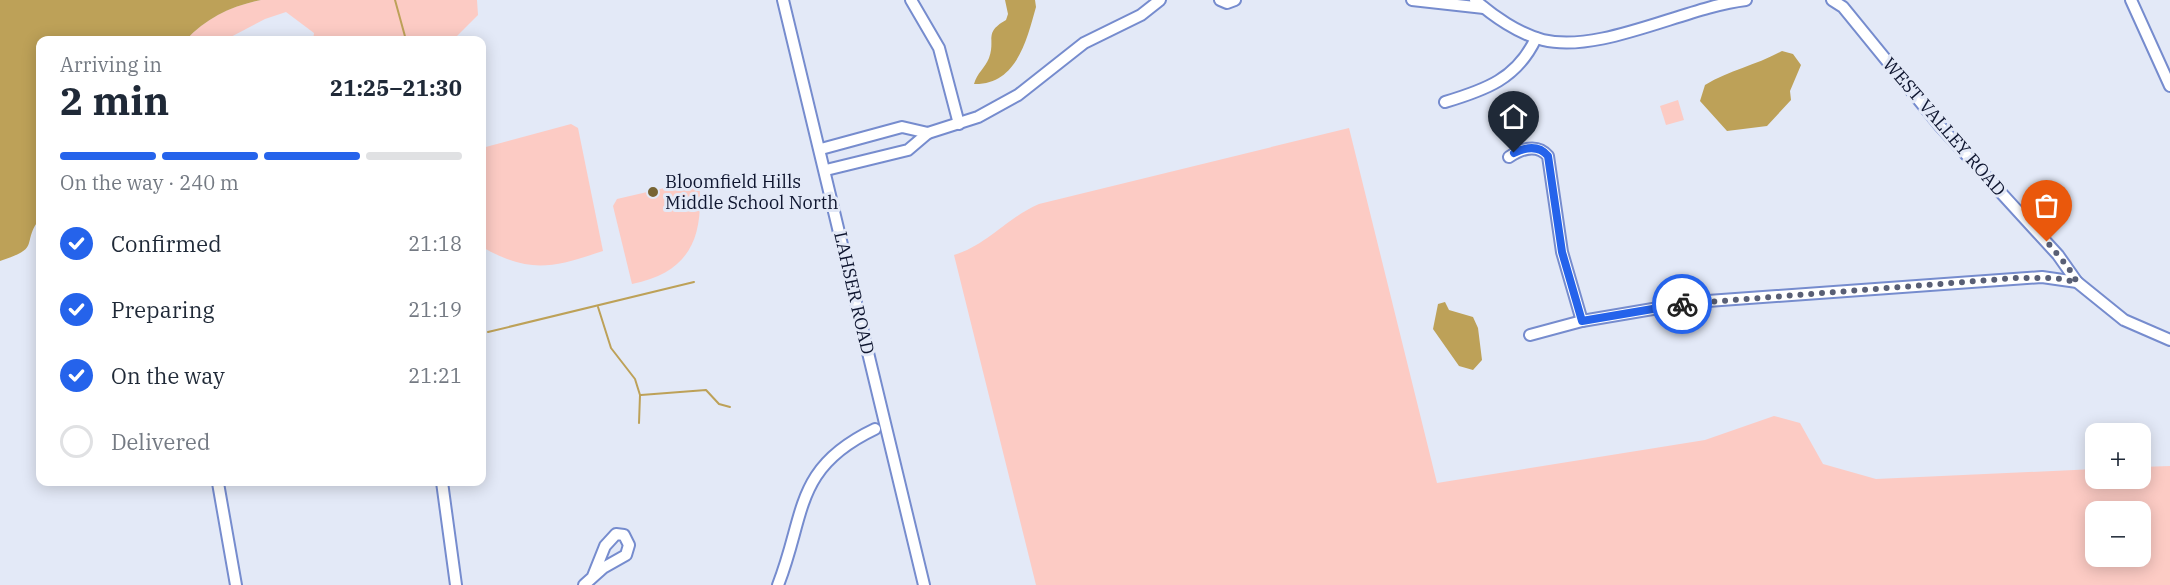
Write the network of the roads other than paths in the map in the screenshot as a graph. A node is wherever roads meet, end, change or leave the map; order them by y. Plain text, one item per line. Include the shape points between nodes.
1 (783, 0) edge
2 (911, 0) edge
3 (1160, 0) edge
4 (1220, 0) edge
5 (1235, 0) edge
6 (1412, 0) edge
7 (1475, 0) edge
8 (1746, 0) edge
9 (2131, 0) edge
10 (1835, 1) edge
11 (1484, 8) junction
12 (1536, 38) junction
13 (2170, 86) edge
14 (1444, 102) dead end
15 (959, 124) junction
16 (928, 133) junction
17 (821, 149) junction
18 (1509, 157) dead end
19 (826, 170) junction
20 (2077, 282) junction
21 (1582, 321) junction
22 (1530, 335) dead end
23 (2170, 340) edge
24 (875, 429) dead end
25 (219, 486) edge
26 (443, 486) edge
27 (593, 576) dead end
28 (236, 585) edge
29 (456, 585) edge
30 (584, 585) edge
31 (778, 585) edge
32 (924, 585) edge

1 - 17 street, LAHSER ROAD
2 - 15 street via 942,57
3 - 15 street via 1141,15 1071,51 1010,100
4 - 5 street
6 - 11 street
7 - 11 street
8 - 12 street via 1706,7 1606,36 1563,41
9 - 13 street
10 - 20 street, WEST VALLEY ROAD via 1940,126 2058,255
11 - 12 street
12 - 14 street via 1499,82
15 - 16 street
16 - 17 street via 902,127
16 - 19 street via 908,150
17 - 19 street, LAHSER ROAD
18 - 21 street via 1531,148 1548,156 1562,252
19 - 32 street, LAHSER ROAD via 880,413
20 - 21 street via 2042,277 1781,295 1694,302
20 - 23 street via 2124,320
21 - 22 street
24 - 31 street via 832,458 810,484
25 - 28 street
26 - 29 street
27 - 30 street

